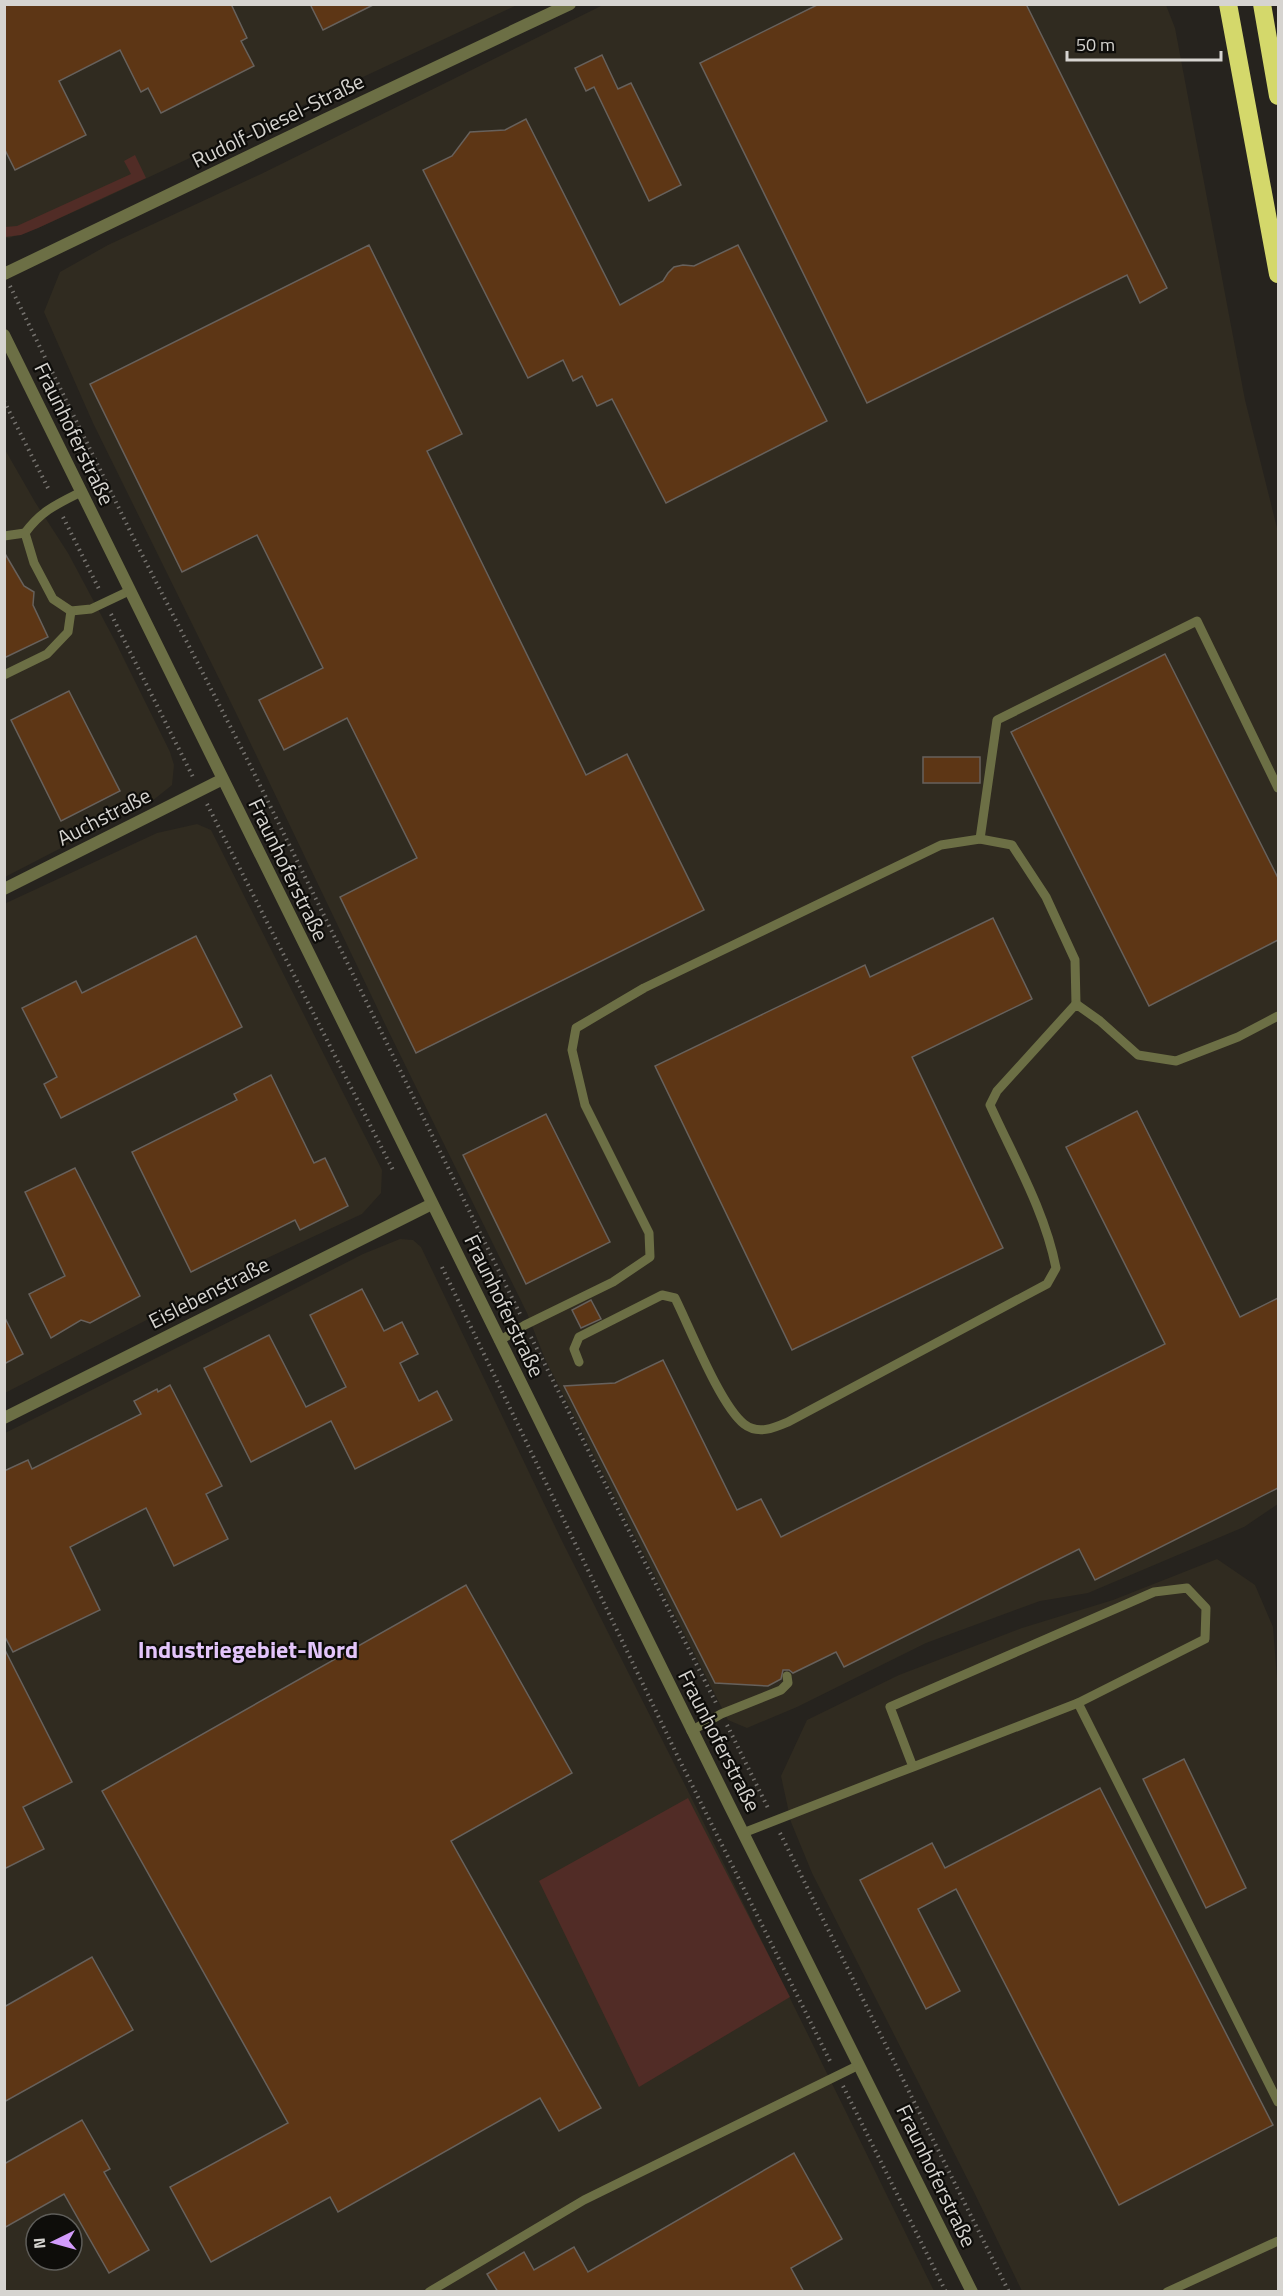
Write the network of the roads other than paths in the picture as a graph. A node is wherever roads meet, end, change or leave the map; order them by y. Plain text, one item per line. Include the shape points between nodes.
1 (570, 4) edge
2 (1228, 4) edge
3 (1262, 4) edge
4 (1278, 96) edge
5 (5, 274) edge
6 (1278, 274) edge
7 (4, 336) edge
8 (81, 492) junction
9 (25, 533) junction
10 (4, 536) edge
11 (129, 591) junction
12 (71, 611) junction
13 (4, 675) edge
14 (221, 780) junction
15 (1278, 788) edge
16 (980, 839) junction
17 (4, 889) edge
18 (1076, 1004) junction
19 (1278, 1016) edge
20 (432, 1204) junction
21 (499, 1341) junction
22 (579, 1362) dead end
23 (4, 1418) edge
24 (787, 1676) dead end
25 (1078, 1703) junction
26 (691, 1731) junction
27 (913, 1767) junction
28 (743, 1833) junction
29 (859, 2065) junction
30 (1278, 2102) edge
31 (1278, 2241) edge
32 (429, 2292) edge
33 (972, 2292) edge
34 (1167, 2292) edge

1 - 5 street, Rudolf-Diesel-Straße
2 - 6 highway
3 - 4 highway
7 - 8 street, Fraunhoferstraße
8 - 9 lane via 56,504
8 - 11 street, Fraunhoferstraße
9 - 10 lane
9 - 12 lane via 34,563 53,599
11 - 12 lane via 91,609
11 - 14 street, Fraunhoferstraße
12 - 13 lane via 68,632 47,654
14 - 17 street, Auchstraße
14 - 20 street, Fraunhoferstraße
15 - 16 lane via 1197,621 997,720
16 - 18 lane via 1012,845 1046,897 1076,960
16 - 21 lane via 941,845 644,988 576,1028 572,1050 585,1105 649,1233 650,1257 613,1282
18 - 19 lane via 1138,1055 1176,1061 1238,1037
18 - 22 lane via 997,1091 990,1105 1053,1250 1056,1268 1047,1284 767,1431 745,1425 724,1398 675,1298 662,1295 579,1337 574,1349
20 - 21 street, Fraunhoferstraße
20 - 23 street, Eislebenstraße
21 - 26 street, Fraunhoferstraße
24 - 26 lane via 788,1683 781,1690 721,1714
25 - 27 lane
25 - 27 lane via 1205,1639 1206,1608 1187,1588 1154,1592 890,1707
25 - 30 lane
26 - 28 street, Fraunhoferstraße
27 - 28 lane
28 - 29 street, Fraunhoferstraße
29 - 32 lane via 584,2200
29 - 33 street, Fraunhoferstraße
31 - 34 lane

